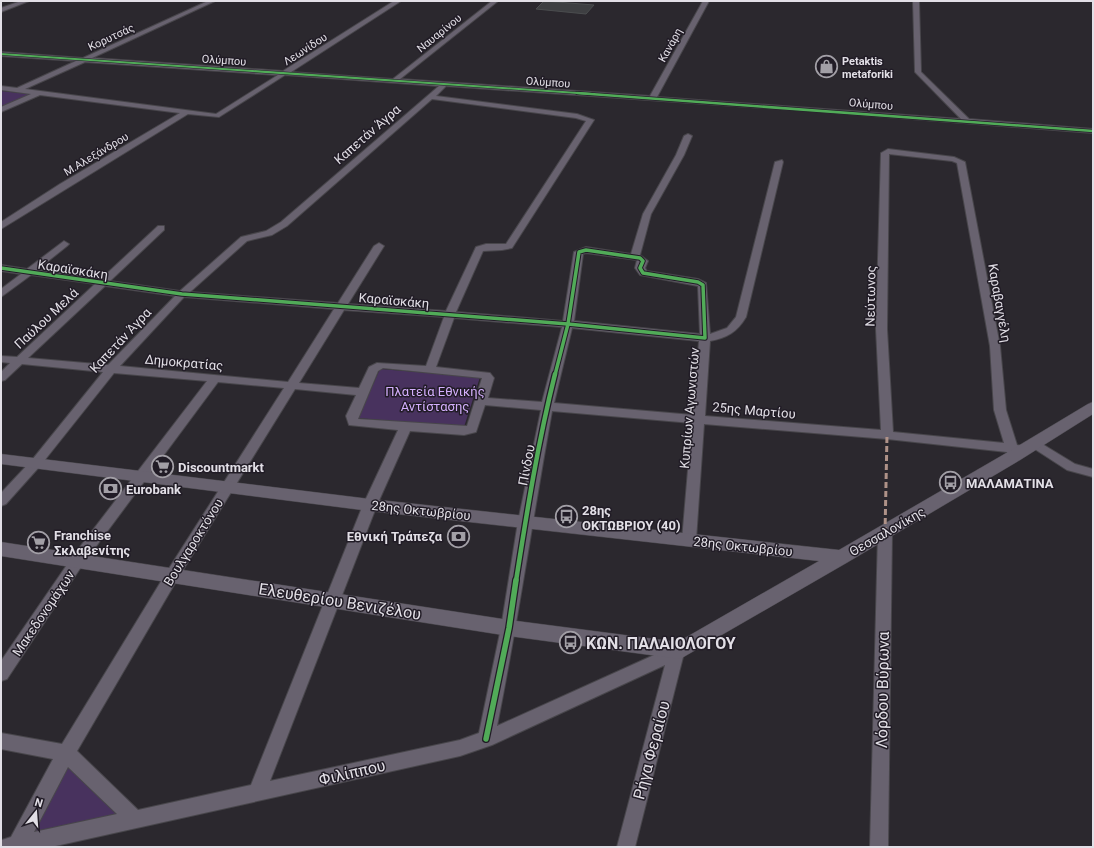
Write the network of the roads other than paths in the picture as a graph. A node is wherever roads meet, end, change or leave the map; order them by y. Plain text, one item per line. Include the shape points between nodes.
1 (26, 1) edge
2 (212, 1) edge
3 (398, 1) edge
4 (495, 1) edge
5 (706, 1) edge
6 (916, 1) edge
7 (1, 10) edge
8 (1, 54) edge
9 (85, 60) junction
10 (286, 73) junction
11 (394, 81) junction
12 (445, 84) junction
13 (1, 88) edge
14 (18, 90) junction
15 (39, 93) junction
16 (431, 97) junction
17 (652, 99) junction
18 (1, 110) edge
19 (187, 112) junction
20 (968, 122) junction
21 (1093, 131) edge
22 (688, 136) dead end
23 (885, 157) joint
24 (779, 162) dead end
25 (1, 226) edge
26 (161, 228) dead end
27 (64, 244) dead end
28 (379, 246) dead end
29 (635, 257) junction
30 (1, 268) edge
31 (28, 272) junction
32 (102, 283) junction
33 (1, 294) edge
34 (182, 294) junction
35 (343, 306) junction
36 (450, 314) junction
37 (568, 324) junction
38 (705, 338) junction
39 (1, 359) edge
40 (19, 361) junction
41 (430, 369) junction
42 (110, 370) junction
43 (1, 378) edge
44 (215, 380) junction
45 (293, 386) junction
46 (364, 392) junction
47 (481, 402) junction
48 (547, 407) junction
49 (1093, 407) edge
50 (698, 419) junction
51 (406, 426) junction
52 (887, 435) junction
53 (1021, 449) junction
54 (1, 459) edge
55 (36, 463) junction
56 (1093, 473) edge
57 (142, 476) junction
58 (227, 487) junction
59 (1, 501) edge
60 (370, 504) junction
61 (525, 522) junction
62 (885, 533) junction
63 (689, 540) junction
64 (1, 549) edge
65 (842, 557) junction
66 (78, 560) junction
67 (172, 574) junction
68 (333, 599) junction
69 (509, 628) junction
70 (678, 652) junction
71 (1, 674) edge
72 (486, 739) junction
73 (1, 741) edge
74 (66, 753) junction
75 (256, 794) junction
76 (136, 820) junction
77 (13, 846) edge
78 (626, 847) edge
79 (879, 847) edge

1 - 7 street
2 - 9 street, Κορυτσάς
3 - 10 street, Λεωνίδου
4 - 11 street, Ναυαρίνου
5 - 17 street, Κανάρη
6 - 20 street via 918,72
8 - 9 street, Ολύμπου
9 - 10 street, Ολύμπου
9 - 14 street, Κορυτσάς
10 - 11 street, Ολύμπου
10 - 19 street, Λεωνίδου via 218,116
11 - 12 street, Ολύμπου
12 - 16 street, Καπετάν Άγρα
12 - 17 street, Ολύμπου
13 - 14 street
14 - 15 street
15 - 18 street
15 - 19 street
16 - 34 street, Καπετάν Άγρα via 284,224 269,233 244,239
16 - 36 street via 577,116 590,120 509,246 481,247
17 - 20 street, Ολύμπου via 862,112
19 - 25 street, Μ.Αλεξάνδρου
20 - 21 street, Ολύμπου
22 - 29 street via 647,214
23 - 52 street, Νεύτωνος via 882,392
23 - 53 street, Καραβαγγέλη via 885,152 888,151 961,162 995,346 1000,410
24 - 38 street, Κυπρίων Αγωνιστών via 741,317 738,324 727,334
26 - 32 street, Παύλου Μελά
27 - 31 street
28 - 35 street, Βουλγαροκτόνου
29 - 37 street, Πίνδου via 580,251
29 - 38 street via 643,260 640,268 643,273 703,284
30 - 31 street, Καραϊσκάκη
31 - 32 street, Καραϊσκάκη
31 - 33 street
32 - 34 street, Καραϊσκάκη
32 - 40 street, Παύλου Μελά
34 - 35 street, Καραϊσκάκη
34 - 42 street, Καπετάν Άγρα
35 - 36 street, Καραϊσκάκη
35 - 45 street, Βουλγαροκτόνου
36 - 37 street, Καραϊσκάκη
36 - 41 street
37 - 38 street, Καραϊσκάκη
37 - 48 street, Πίνδου
38 - 50 street, Κυπρίων Αγωνιστών
39 - 40 street, Δημοκρατίας
40 - 42 street, Δημοκρατίας
40 - 43 street, Παύλου Μελά
41 - 46 street via 376,366
41 - 47 street via 486,375 488,378
42 - 44 street, Δημοκρατίας
42 - 55 street, Καπετάν Άγρα
44 - 45 street, Δημοκρατίας
44 - 57 street, Μακεδονομάχων
45 - 46 street, Δημοκρατίας
45 - 58 street, Βουλγαροκτόνου
46 - 51 street via 352,416 353,422
47 - 48 street, 25ης Μαρτίου
47 - 51 street via 470,430
48 - 50 street, 25ης Μαρτίου
48 - 61 street, Πίνδου
49 - 53 main road, Θεσσαλονίκης
50 - 52 street, 25ης Μαρτίου
50 - 63 street, Κυπρίων Αγωνιστών
51 - 60 street
52 - 53 street, 25ης Μαρτίου
53 - 56 street
53 - 62 main road, Θεσσαλονίκης
54 - 55 main road, 28ης Οκτωβρίου
55 - 57 main road, 28ης Οκτωβρίου
55 - 59 street, Καπετάν Άγρα
57 - 58 main road, 28ης Οκτωβρίου
57 - 66 street, Μακεδονομάχων
58 - 60 main road, 28ης Οκτωβρίου
58 - 67 street, Βουλγαροκτόνου
60 - 61 main road, 28ης Οκτωβρίου
60 - 68 street
61 - 63 main road, 28ης Οκτωβρίου
61 - 69 street, Πίνδου
62 - 65 main road, Θεσσαλονίκης
62 - 79 street, Λόρδου Βύρωνα
63 - 65 main road, 28ης Οκτωβρίου
64 - 66 main road, Ελευθερίου Βενιζέλου
65 - 70 main road, Θεσσαλονίκης
66 - 67 main road, Ελευθερίου Βενιζέλου
66 - 71 street, Μακεδονομάχων
67 - 68 main road, Ελευθερίου Βενιζέλου
67 - 74 street, Βουλγαροκτόνου
68 - 69 main road, Ελευθερίου Βενιζέλου
68 - 75 street
69 - 70 main road, Ελευθερίου Βενιζέλου
69 - 72 street, Πίνδου
70 - 72 street, Φιλίππου
70 - 78 street, Ρήγα Φεραίου
72 - 75 street, Φιλίππου
73 - 74 street
74 - 76 street
74 - 77 street, Βουλγαροκτόνου
75 - 76 street, Φιλίππου
76 - 77 street, Φιλίππου

